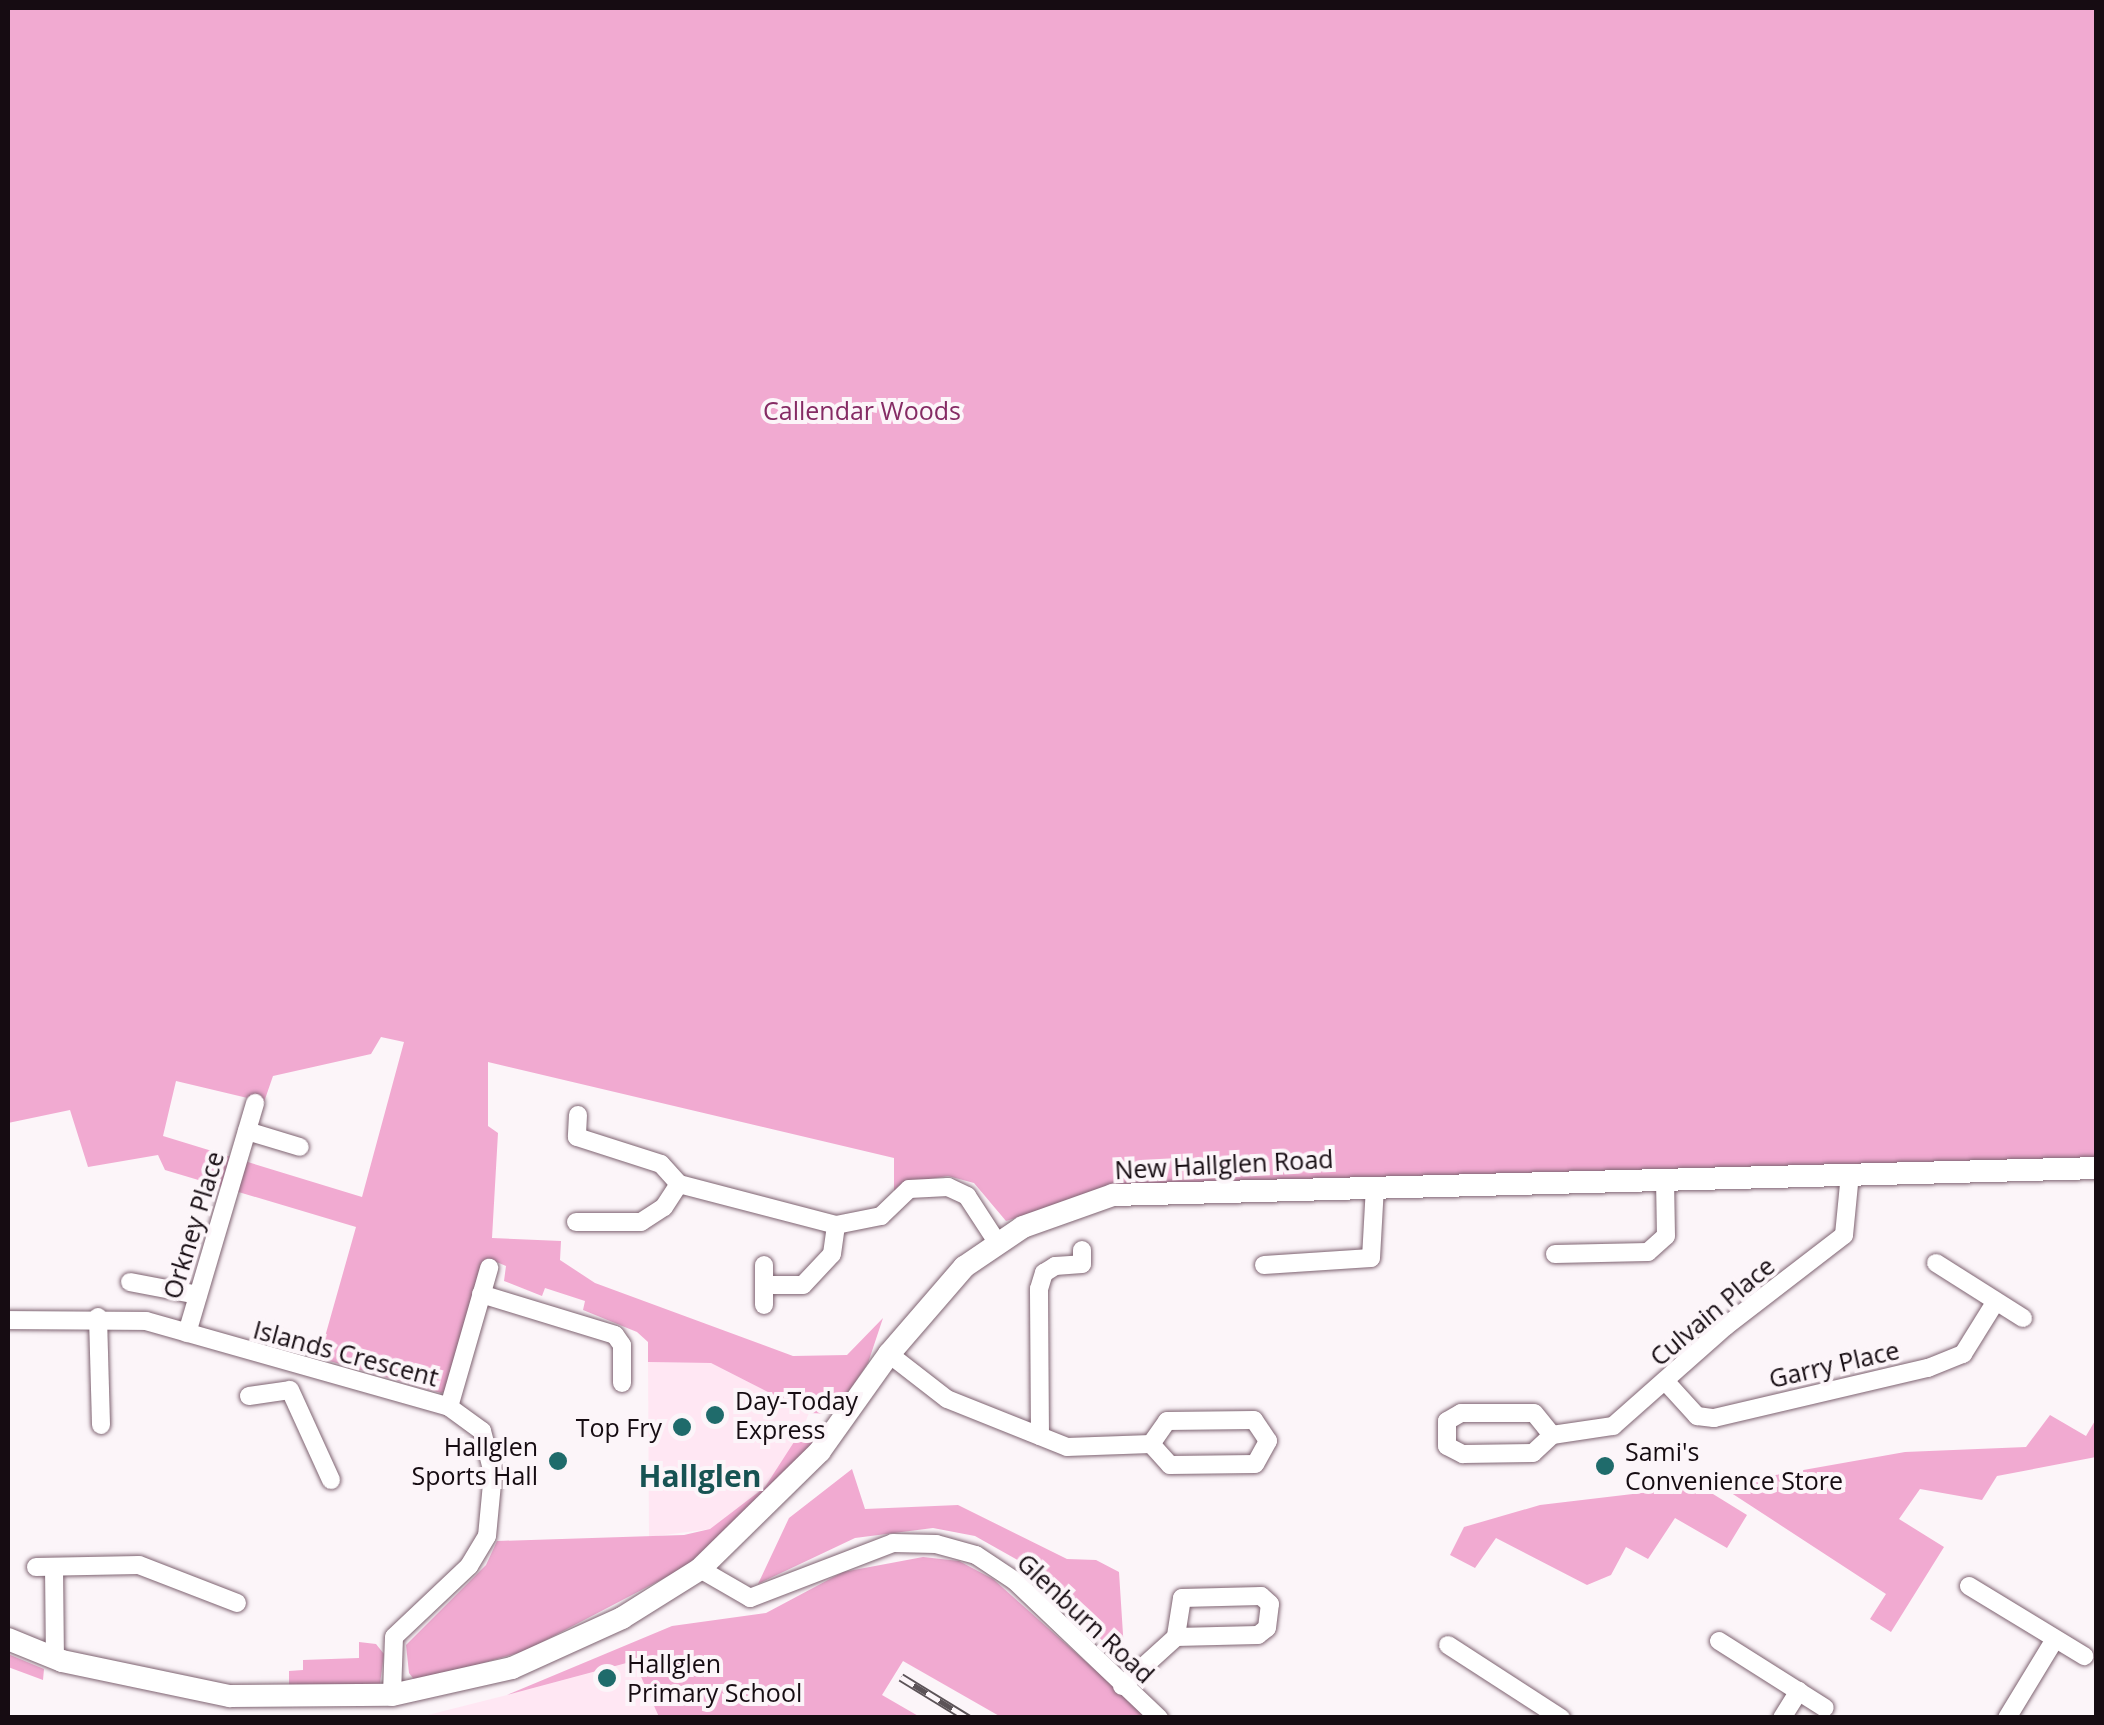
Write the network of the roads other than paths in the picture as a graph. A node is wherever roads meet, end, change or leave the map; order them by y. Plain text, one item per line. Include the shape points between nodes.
1 (255, 1103) dead end
2 (578, 1115) dead end
3 (247, 1131) junction
4 (300, 1147) dead end
5 (2096, 1168) edge
6 (1850, 1174) junction
7 (1665, 1179) junction
8 (679, 1184) junction
9 (1376, 1186) junction
10 (576, 1222) dead end
11 (836, 1225) junction
12 (997, 1242) junction
13 (1082, 1250) dead end
14 (1555, 1254) dead end
15 (1936, 1263) dead end
16 (764, 1264) dead end
17 (1264, 1264) dead end
18 (489, 1268) dead end
19 (130, 1282) dead end
20 (764, 1285) junction
21 (481, 1294) junction
22 (198, 1295) junction
23 (1996, 1301) junction
24 (764, 1305) dead end
25 (98, 1317) junction
26 (2023, 1318) dead end
27 (8, 1320) edge
28 (187, 1333) junction
29 (889, 1354) junction
30 (296, 1368) junction
31 (622, 1382) dead end
32 (1667, 1383) junction
33 (290, 1390) junction
34 (249, 1396) dead end
35 (448, 1407) junction
36 (101, 1425) dead end
37 (1552, 1434) junction
38 (1040, 1436) junction
39 (1151, 1444) junction
40 (331, 1480) dead end
41 (700, 1569) junction
42 (1968, 1586) dead end
43 (237, 1603) dead end
44 (1176, 1637) junction
45 (2055, 1638) junction
46 (8, 1639) edge
47 (1719, 1642) dead end
48 (1448, 1646) dead end
49 (2084, 1656) dead end
50 (54, 1658) junction
51 (1122, 1686) junction
52 (1799, 1692) junction
53 (392, 1695) junction
54 (1535, 1700) junction
55 (1825, 1708) dead end
56 (1159, 1718) edge
57 (1525, 1718) edge
58 (1561, 1718) edge
59 (1782, 1718) edge
60 (2006, 1718) edge

1 - 3 street, Orkney Place
2 - 8 street via 577,1137 661,1164
3 - 4 street, Orkney Place
3 - 22 street, Orkney Place
5 - 6 street, New Hallglen Road
6 - 7 street, New Hallglen Road
6 - 32 street, Culvain Place via 1844,1235 1726,1326
7 - 9 street, New Hallglen Road
7 - 14 street via 1666,1236 1648,1252
8 - 10 street via 664,1207 641,1222
8 - 11 street
9 - 12 street, New Hallglen Road via 1112,1196 1052,1214
9 - 17 street via 1371,1258
11 - 12 street via 881,1216 909,1190 948,1187 967,1196
11 - 20 street via 832,1254 803,1285
12 - 29 street, New Hallglen Road via 964,1267
13 - 38 street via 1082,1264 1055,1266 1039,1288
15 - 23 street
16 - 20 street
18 - 21 street
19 - 22 street
20 - 24 street
21 - 31 street via 615,1335 622,1345
21 - 35 street
22 - 28 street, Orkney Place
23 - 26 street
23 - 32 street, Garry Place via 1963,1354 1928,1368 1714,1418 1697,1416
25 - 27 street, Islands Crescent
25 - 28 street, Islands Crescent
25 - 36 street
28 - 30 street, Islands Crescent
29 - 38 street via 947,1399
29 - 41 street, New Hallglen Road via 782,1494
30 - 33 street
30 - 35 street, Islands Crescent
32 - 37 street, Culvain Place via 1601,1432
33 - 34 street
33 - 40 street
35 - 53 street, Islands Crescent via 482,1431 490,1450 488,1536 469,1566 394,1636
37 - 37 street, Culvain Place via 1534,1413 1461,1413 1446,1421 1446,1446 1463,1454 1533,1454
38 - 39 street via 1067,1447
39 - 39 street via 1170,1465 1255,1464 1268,1441 1254,1420 1167,1422
41 - 51 street, Glenburn Road via 750,1598 893,1544 962,1552 1015,1581
41 - 53 street, New Hallglen Road via 622,1618 512,1668
42 - 45 street
43 - 50 street via 139,1564 45,1567
44 - 44 street via 1182,1598 1261,1596 1270,1604 1267,1628 1258,1635
44 - 51 street
45 - 49 street
45 - 60 street
46 - 50 street, New Hallglen Road
47 - 52 street
48 - 54 street
50 - 53 street, New Hallglen Road via 230,1696
51 - 56 street, Glenburn Road
52 - 55 street
52 - 59 street
54 - 57 street
54 - 58 street

